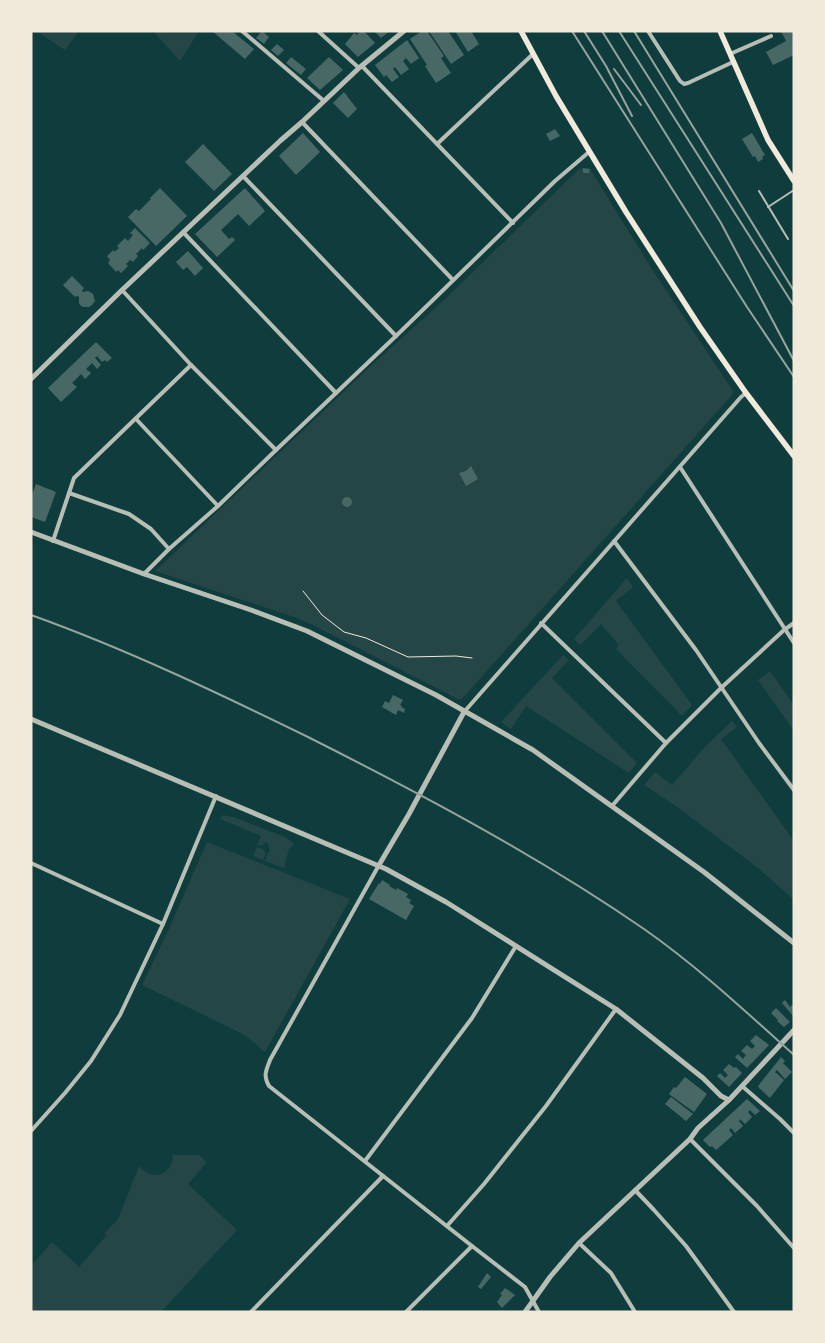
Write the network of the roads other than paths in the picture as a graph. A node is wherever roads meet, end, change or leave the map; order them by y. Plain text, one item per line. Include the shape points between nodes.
1 (242, 31) edge
2 (318, 31) edge
3 (404, 31) edge
4 (521, 31) edge
5 (648, 31) edge
6 (720, 31) edge
7 (771, 36) dead end
8 (533, 54) junction
9 (730, 54) junction
10 (733, 62) junction
11 (361, 67) junction
12 (324, 101) junction
13 (302, 122) junction
14 (437, 144) junction
15 (589, 152) junction
16 (243, 176) junction
17 (793, 178) edge
18 (794, 190) edge
19 (759, 191) dead end
20 (768, 207) junction
21 (513, 223) junction
22 (183, 232) junction
23 (788, 239) dead end
24 (453, 280) junction
25 (122, 290) junction
26 (396, 336) junction
27 (191, 365) junction
28 (31, 378) edge
29 (336, 393) junction
30 (746, 394) junction
31 (136, 419) junction
32 (276, 450) junction
33 (794, 456) edge
34 (680, 467) junction
35 (69, 493) junction
36 (218, 506) junction
37 (31, 532) edge
38 (53, 541) junction
39 (614, 541) junction
40 (169, 549) junction
41 (144, 574) junction
42 (542, 623) junction
43 (794, 623) edge
44 (784, 630) junction
45 (794, 643) edge
46 (721, 688) junction
47 (464, 712) junction
48 (31, 718) edge
49 (666, 743) junction
50 (794, 790) edge
51 (216, 796) junction
52 (612, 806) junction
53 (32, 864) edge
54 (379, 865) junction
55 (163, 924) junction
56 (794, 943) edge
57 (516, 946) junction
58 (616, 1009) junction
59 (792, 1031) edge
60 (742, 1086) junction
61 (730, 1100) junction
62 (31, 1131) edge
63 (794, 1133) edge
64 (690, 1139) junction
65 (365, 1161) junction
66 (383, 1176) junction
67 (635, 1190) junction
68 (446, 1226) junction
69 (579, 1243) junction
70 (472, 1246) junction
71 (794, 1248) edge
72 (533, 1302) junction
73 (251, 1312) edge
74 (406, 1312) edge
75 (525, 1312) edge
76 (539, 1312) edge
77 (635, 1312) edge
78 (734, 1312) edge

1 - 12 street
2 - 11 street
3 - 11 street
4 - 8 main road
5 - 10 street via 684,84
6 - 9 main road
7 - 9 street
8 - 14 street
8 - 15 main road
9 - 10 main road
10 - 17 main road via 768,140
11 - 12 street
11 - 14 street
12 - 13 street
13 - 16 street
13 - 24 street
14 - 21 street
15 - 21 street
15 - 30 main road
16 - 22 street
16 - 26 street
18 - 20 lane
19 - 20 lane
20 - 23 lane
21 - 24 street
22 - 25 street
22 - 29 street
24 - 26 street
25 - 27 street
25 - 28 street
26 - 29 street
27 - 31 street
27 - 32 street
29 - 32 street
30 - 33 main road
30 - 34 street
31 - 35 street via 74,478
31 - 36 street
32 - 36 street
34 - 39 street
34 - 44 street
35 - 38 street
35 - 40 street via 129,514 151,529
36 - 40 street
37 - 38 street
38 - 41 street
39 - 42 street
39 - 46 street
40 - 41 street
41 - 47 street via 308,631
42 - 47 street
42 - 49 street
43 - 44 street
44 - 45 street
44 - 46 street
46 - 49 street
46 - 50 street
47 - 52 street via 533,750
47 - 54 street
48 - 51 street
49 - 52 street
51 - 54 street
51 - 55 street
52 - 56 street via 704,872
53 - 55 street
54 - 57 street
54 - 65 street via 265,1074 269,1086
55 - 62 street via 120,1015 101,1045
57 - 58 street
57 - 65 street via 472,1018
58 - 61 street
58 - 68 street via 546,1106
59 - 60 street
60 - 61 street
60 - 63 street
61 - 64 street
64 - 67 street
64 - 71 street
65 - 66 street
66 - 68 street
66 - 73 street
67 - 69 street
67 - 78 street via 686,1246
68 - 70 street
69 - 72 street
69 - 77 street via 611,1273
70 - 72 street via 525,1287
70 - 74 street
72 - 75 street
72 - 76 street

